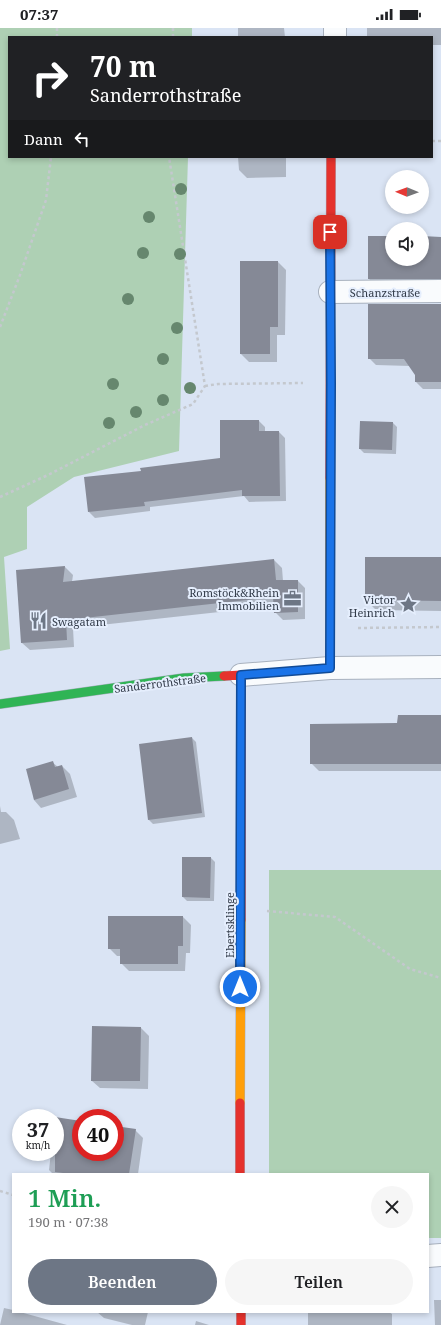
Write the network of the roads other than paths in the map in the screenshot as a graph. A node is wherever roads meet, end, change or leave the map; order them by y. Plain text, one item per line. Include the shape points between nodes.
1 (331, 158) edge
2 (441, 291) edge
3 (330, 292) junction
4 (441, 667) edge
5 (330, 668) junction
6 (241, 675) junction
7 (0, 704) edge
8 (240, 1173) edge
9 (441, 1255) edge
10 (429, 1256) edge
11 (241, 1313) edge
12 (241, 1325) edge

1 - 3 street
2 - 3 street, Schanzstraße
3 - 5 street
4 - 5 street, Sanderrothstraße
5 - 6 street, Sanderrothstraße
6 - 7 street, Sanderrothstraße via 184,678
6 - 8 street, Ebertsklinge
9 - 10 street
11 - 12 street

